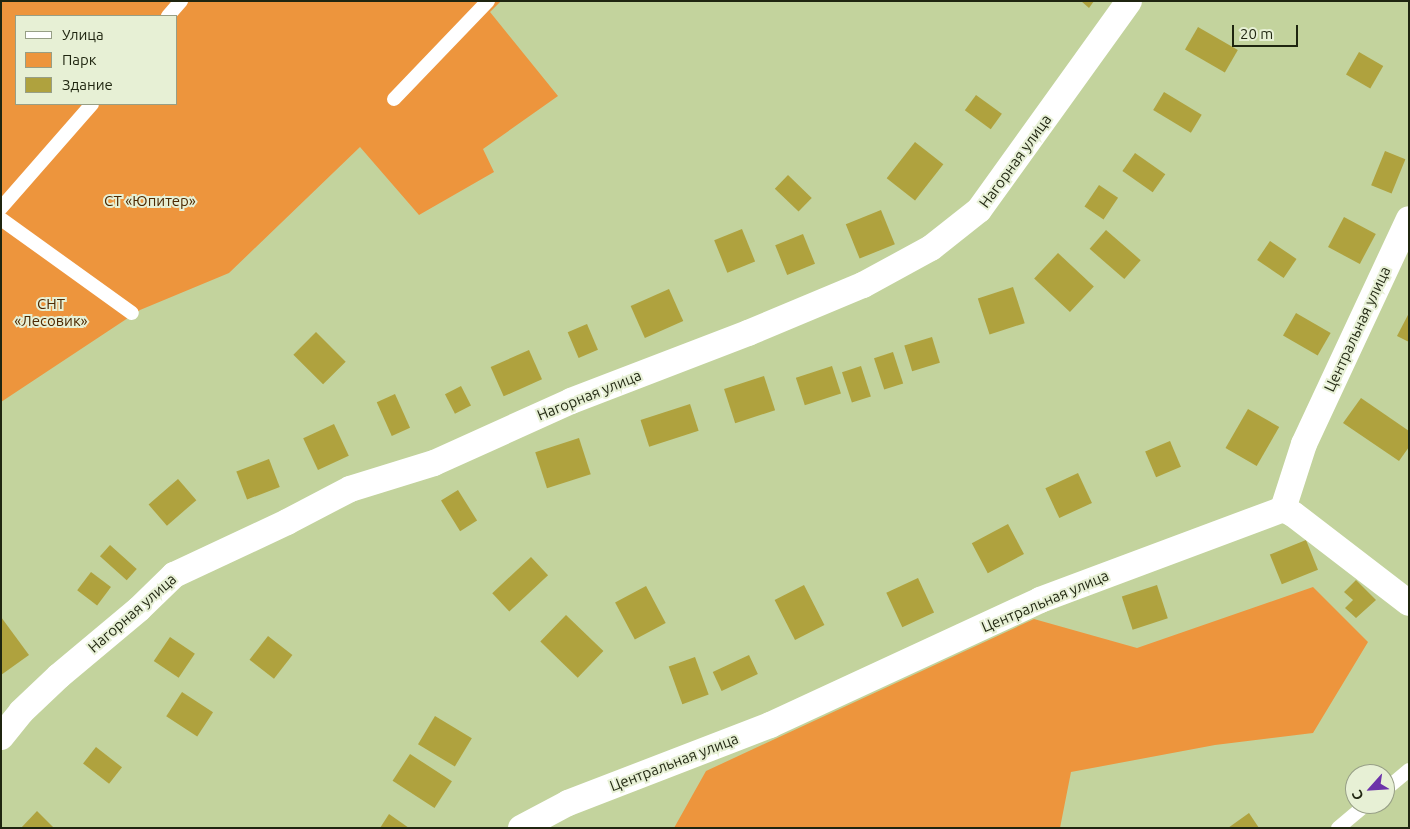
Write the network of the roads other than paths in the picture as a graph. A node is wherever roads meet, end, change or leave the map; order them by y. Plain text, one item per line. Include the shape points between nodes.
1 (181, 1) edge
2 (488, 1) edge
3 (1129, 1) edge
4 (169, 15) edge
5 (394, 99) dead end
6 (91, 105) edge
7 (1, 208) edge
8 (1409, 219) edge
9 (1, 220) edge
10 (132, 313) dead end
11 (1283, 509) junction
12 (1409, 603) edge
13 (1, 737) edge
14 (1409, 770) edge
15 (1395, 782) edge
16 (1355, 814) edge
17 (521, 828) edge
18 (1338, 828) edge

1 - 4 lane
2 - 5 lane
3 - 13 street, Нагорная улица via 979,210 931,248 863,285 748,334 571,401 434,463 350,489 174,575 21,712
6 - 7 lane
8 - 11 street, Центральная улица via 1304,444
9 - 10 lane
11 - 12 street
11 - 17 street, Центральная улица via 1040,600 770,725 568,803
14 - 15 lane
16 - 18 lane

